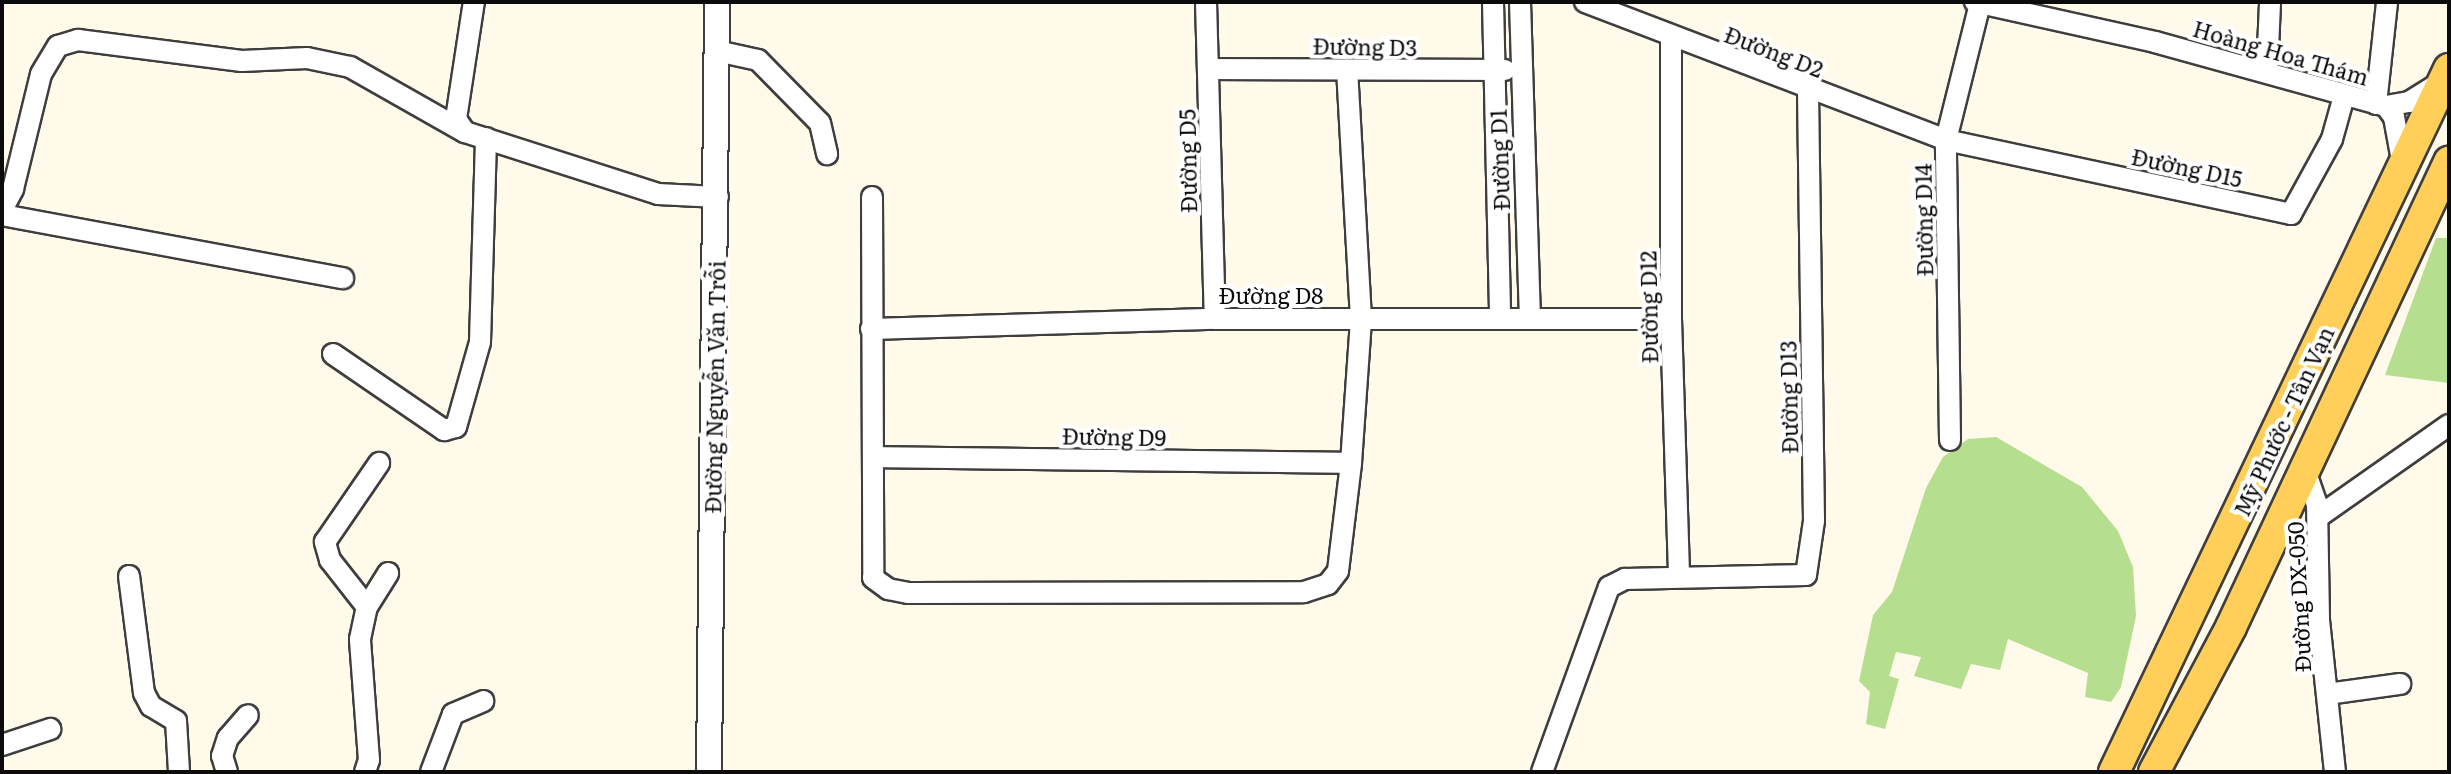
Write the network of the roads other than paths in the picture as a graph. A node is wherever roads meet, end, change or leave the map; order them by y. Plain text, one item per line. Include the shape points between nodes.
1 (474, 2) edge
2 (717, 2) edge
3 (1206, 2) edge
4 (1493, 2) edge
5 (1520, 2) edge
6 (1585, 2) edge
7 (2270, 2) edge
8 (2387, 2) edge
9 (1978, 3) edge
10 (1671, 37) junction
11 (717, 51) junction
12 (1209, 69) junction
13 (1347, 69) junction
14 (1520, 69) junction
15 (1492, 72) junction
16 (2267, 72) junction
17 (2446, 75) edge
18 (1808, 90) junction
19 (2344, 96) junction
20 (2381, 105) junction
21 (465, 132) junction
22 (486, 138) junction
23 (1946, 140) junction
24 (827, 154) dead end
25 (2449, 162) edge
26 (2403, 166) junction
27 (718, 197) junction
28 (872, 197) dead end
29 (2, 212) edge
30 (1524, 213) junction
31 (1500, 216) junction
32 (343, 278) dead end
33 (1500, 317) junction
34 (1530, 317) junction
35 (1215, 319) junction
36 (1361, 319) junction
37 (1671, 319) junction
38 (871, 329) junction
39 (333, 354) dead end
40 (2449, 425) edge
41 (1950, 440) dead end
42 (875, 457) junction
43 (379, 463) dead end
44 (1351, 463) junction
45 (2305, 470) junction
46 (2318, 517) junction
47 (388, 573) dead end
48 (129, 576) dead end
49 (1679, 577) junction
50 (367, 607) junction
51 (2400, 684) dead end
52 (2327, 694) junction
53 (483, 701) dead end
54 (248, 715) dead end
55 (50, 729) dead end
56 (2, 745) edge
57 (179, 772) edge
58 (227, 772) edge
59 (365, 772) edge
60 (431, 772) edge
61 (709, 772) edge
62 (1542, 772) edge
63 (2114, 772) edge
64 (2154, 772) edge
65 (2335, 772) edge

1 - 21 street via 456,119
2 - 11 street, Đường Nguyễn Văn Trỗi
3 - 12 street, Đường D5
4 - 15 street, Đường D1
5 - 14 street, Đường D1
6 - 10 street, Đường D2
7 - 16 street
8 - 20 street
9 - 16 street, Hoàng Hoa Thám
9 - 23 street, Đường D14
10 - 18 street, Đường D2
10 - 37 street, Đường D12
11 - 24 street via 758,60 820,123
11 - 27 street, Đường Nguyễn Văn Trỗi
12 - 13 street, Đường D3
12 - 35 street, Đường D5
13 - 15 street, Đường D3
13 - 36 street
14 - 15 street, Đường D3
14 - 30 street, Đường D1
15 - 31 street, Đường D1
16 - 19 street, Hoàng Hoa Thám
17 - 20 street, Hoàng Hoa Thám via 2409,102
17 - 26 main road, Mỹ Phước - Tân Vạn
18 - 23 street, Đường D2
18 - 49 street, Đường D13 via 1814,521 1806,575
19 - 20 street, Hoàng Hoa Thám
19 - 23 street, Đường D15 via 2332,139 2291,214
20 - 26 street, Hoàng Hoa Thám via 2396,125
21 - 22 street
21 - 29 street via 350,67 307,58 242,61 78,40 58,46 41,74 13,189
22 - 27 street via 658,194
22 - 39 street via 480,342 453,431 444,430
23 - 41 street, Đường D14
25 - 45 main road, Mỹ Phước - Tân Vạn
26 - 63 main road, Mỹ Phước - Tân Vạn
27 - 61 street, Đường Nguyễn Văn Trỗi
28 - 38 street
29 - 32 street
30 - 31 street
30 - 34 street, Đường D1
31 - 33 street, Đường D1
33 - 34 street, Đường D8
33 - 36 street, Đường D8
34 - 37 street, Đường D8
35 - 36 street, Đường D8
35 - 38 street, Đường D8
36 - 44 street
37 - 49 street, Đường D12
38 - 42 street
40 - 46 street
42 - 44 street, Đường D9
42 - 44 street via 873,578 888,589 908,593 1304,592 1328,584 1338,571
43 - 50 street via 325,542 330,560
45 - 46 street, Đường DX-050
45 - 64 main road, Mỹ Phước - Tân Vạn via 2231,627
46 - 52 street, Đường DX-050 via 2319,620
47 - 50 street
48 - 57 street via 144,693 151,706 176,721
49 - 62 street via 1625,579 1601,597
50 - 59 street via 360,639 369,760
51 - 52 street
52 - 65 street, Đường DX-050
53 - 60 street via 453,714
54 - 58 street via 228,738 222,756
55 - 56 street

